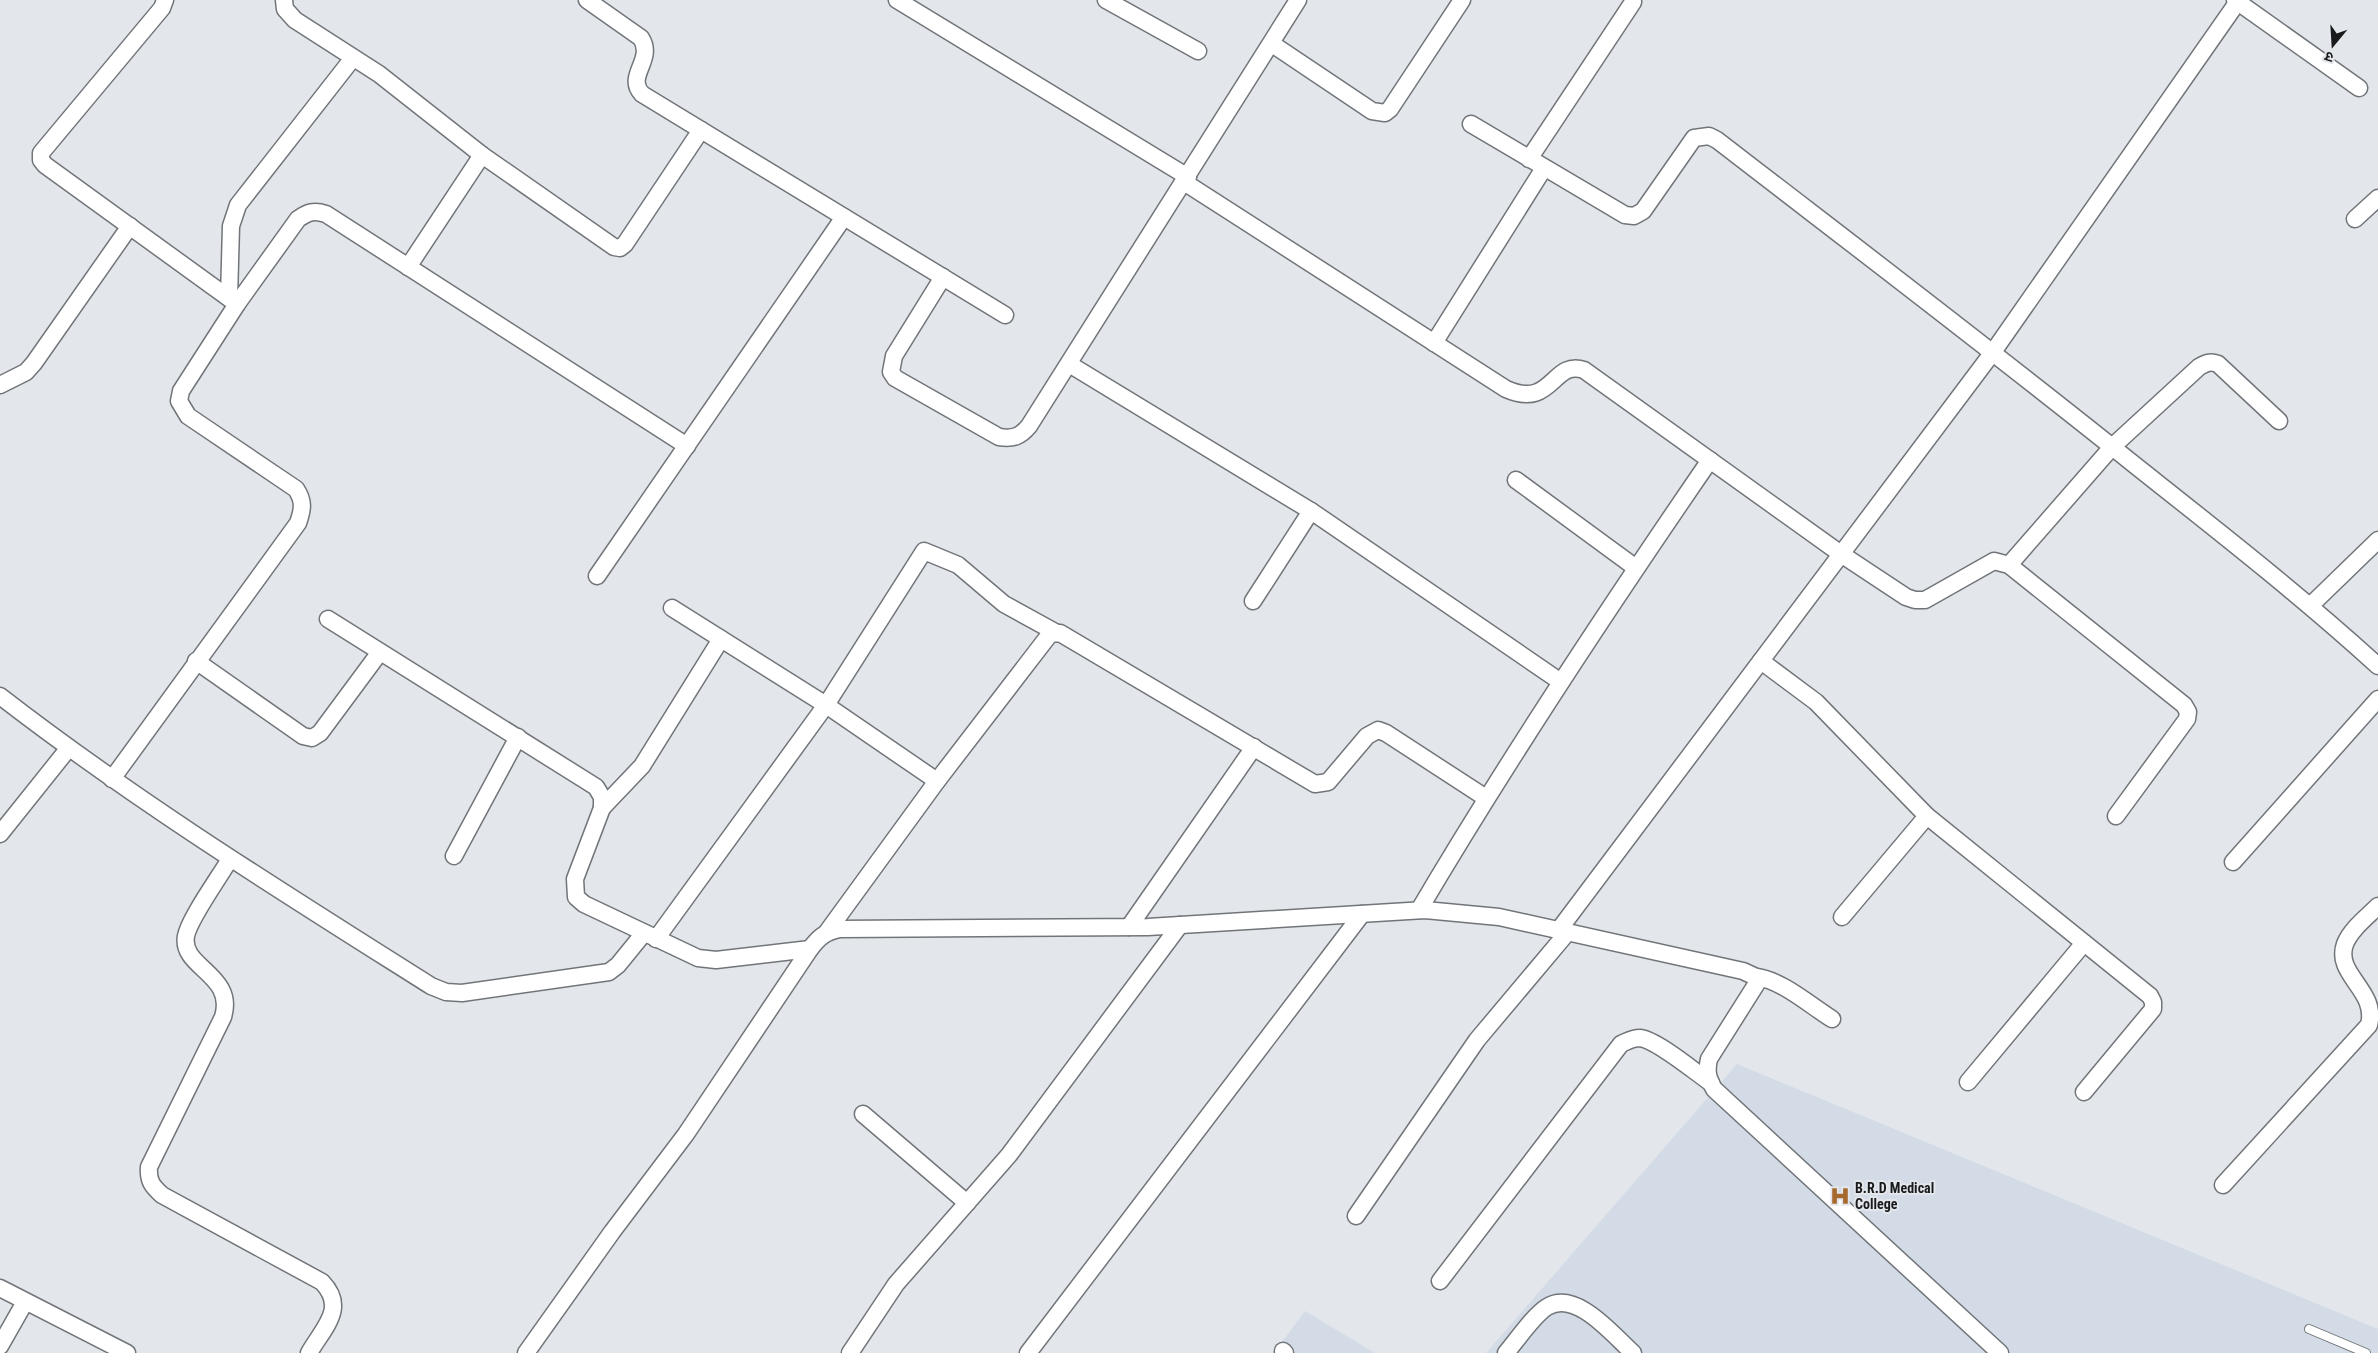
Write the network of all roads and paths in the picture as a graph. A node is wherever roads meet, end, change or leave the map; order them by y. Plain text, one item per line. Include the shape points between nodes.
1 (165, 0) edge
2 (284, 0) edge
3 (587, 0) edge
4 (897, 0) edge
5 (1106, 0) edge
6 (1298, 0) edge
7 (1462, 0) edge
8 (2237, 1) edge
9 (1633, 2) dead end
10 (1272, 44) junction
11 (1198, 51) dead end
12 (353, 58) junction
13 (2359, 88) dead end
14 (1471, 124) dead end
15 (701, 130) junction
16 (482, 155) junction
17 (1529, 159) junction
18 (1544, 168) junction
19 (1186, 179) junction
20 (2378, 198) edge
21 (844, 217) junction
22 (2355, 219) dead end
23 (130, 226) junction
24 (408, 267) junction
25 (943, 277) junction
26 (233, 301) junction
27 (1005, 315) dead end
28 (1434, 343) junction
29 (1993, 352) junction
30 (1069, 364) junction
31 (0, 384) edge
32 (2279, 421) dead end
33 (687, 446) junction
34 (2112, 447) junction
35 (1710, 460) junction
36 (1516, 480) dead end
37 (1311, 511) junction
38 (2378, 540) edge
39 (1841, 554) junction
40 (2009, 565) junction
41 (1636, 568) junction
42 (597, 576) dead end
43 (1253, 601) dead end
44 (2311, 605) junction
45 (672, 608) dead end
46 (328, 619) dead end
47 (1055, 632) junction
48 (721, 639) junction
49 (380, 652) junction
50 (196, 661) junction
51 (1761, 661) junction
52 (2378, 666) edge
53 (1561, 682) junction
54 (0, 696) edge
55 (2378, 699) edge
56 (826, 705) junction
57 (518, 737) junction
58 (1254, 747) junction
59 (68, 749) junction
60 (112, 779) junction
61 (937, 781) junction
62 (1486, 798) junction
63 (602, 808) junction
64 (1927, 816) junction
65 (2116, 816) dead end
66 (0, 834) edge
67 (454, 856) dead end
68 (230, 859) junction
69 (2233, 862) dead end
70 (2378, 906) edge
71 (1419, 910) junction
72 (1362, 914) junction
73 (1842, 917) dead end
74 (1180, 925) junction
75 (1129, 927) junction
76 (827, 932) junction
77 (1563, 932) junction
78 (650, 936) junction
79 (2084, 943) junction
80 (810, 948) junction
81 (1756, 977) junction
82 (1832, 1019) dead end
83 (1968, 1082) dead end
84 (1711, 1083) junction
85 (2084, 1092) dead end
86 (863, 1114) dead end
87 (2223, 1185) dead end
88 (967, 1203) junction
89 (1356, 1216) dead end
90 (1440, 1281) dead end
91 (0, 1288) edge
92 (25, 1302) junction
93 (2309, 1329) dead end
94 (0, 1346) edge
95 (126, 1353) edge
96 (309, 1353) edge
97 (526, 1353) edge
98 (850, 1353) edge
99 (1028, 1353) edge
100 (1506, 1353) edge
101 (1633, 1353) edge
102 (2000, 1353) edge
103 (2366, 1353) edge

1 - 23 street via 162,8 41,153 45,165
2 - 12 street via 285,9 295,20
3 - 15 street via 641,38 646,46 636,88
4 - 19 street
5 - 11 street
6 - 10 street
7 - 10 street via 1385,113 1372,111
8 - 13 street
8 - 29 street
9 - 17 street
10 - 19 street
12 - 16 street
12 - 26 street via 238,204 231,226
14 - 17 street
15 - 16 street via 620,248 614,247
15 - 21 street
16 - 24 street
17 - 18 street
18 - 28 street
18 - 29 street via 1625,215 1634,216 1642,211 1694,138 1709,136
19 - 28 street
19 - 30 street
20 - 22 street
21 - 25 street
21 - 33 street
23 - 26 street
23 - 31 street via 34,363 26,372
24 - 26 street via 317,211 298,219
24 - 33 street
25 - 27 street
25 - 30 street via 894,356 891,372 894,378 999,437 1012,439 1022,435 1030,426
26 - 50 street via 181,390 179,401 188,416 296,489 302,498 302,511 298,523
28 - 35 street via 1518,394 1530,396 1541,391 1569,368 1584,370
29 - 34 street
29 - 39 street
30 - 37 street
32 - 34 street via 2212,362 2198,367
33 - 42 street
34 - 40 street
34 - 44 street
35 - 39 street
35 - 41 street
36 - 41 street
37 - 43 street
37 - 53 street
38 - 44 street
39 - 40 street via 1915,600 1925,600 1994,562
39 - 51 street
40 - 65 street via 2184,705 2188,712 2187,719
41 - 53 street
44 - 52 street
45 - 48 street
46 - 49 street
47 - 56 street via 1004,604 958,565 924,551
47 - 58 street
47 - 61 street via 1050,634
48 - 56 street
48 - 63 street via 642,766
49 - 50 street via 320,733 312,738 303,736
49 - 57 street
50 - 60 street
51 - 64 street via 1816,702
51 - 77 street
53 - 62 street
54 - 59 street
55 - 69 street
56 - 61 street
56 - 78 street
57 - 63 street via 596,787 602,797
57 - 67 street
58 - 62 street via 1321,785 1332,778 1366,736 1378,730
58 - 75 street
59 - 60 street
59 - 66 street
60 - 68 street
61 - 76 street
62 - 71 street
63 - 78 street via 574,879 576,897
64 - 73 street
64 - 79 street
68 - 78 street via 431,986 446,992 462,993 609,972
68 - 96 street via 190,926 186,945 189,953 221,987 226,997 224,1017 149,1168 148,1177 162,1195 322,1282 332,1291 335,1303 331,1316
70 - 87 street via 2351,935 2343,952 2346,962 2375,1006 2370,1025
71 - 72 street
71 - 77 street via 1462,912
72 - 74 street
72 - 99 street
74 - 75 street
74 - 88 street via 1022,1138
75 - 76 street via 840,929
76 - 80 street
77 - 81 street via 1744,971
77 - 89 street via 1477,1040
78 - 80 street via 698,958 716,960
79 - 83 street
79 - 85 street via 2154,1002 2152,1009
80 - 97 street via 686,1134
81 - 82 street via 1779,985
81 - 84 street via 1757,983 1709,1059 1707,1069
84 - 90 street via 1654,1043 1641,1038 1621,1044
84 - 102 street
86 - 88 street
88 - 98 street via 896,1284
91 - 92 street
92 - 94 street
92 - 95 street
93 - 103 lane
100 - 101 street via 1545,1308 1556,1302 1583,1308

